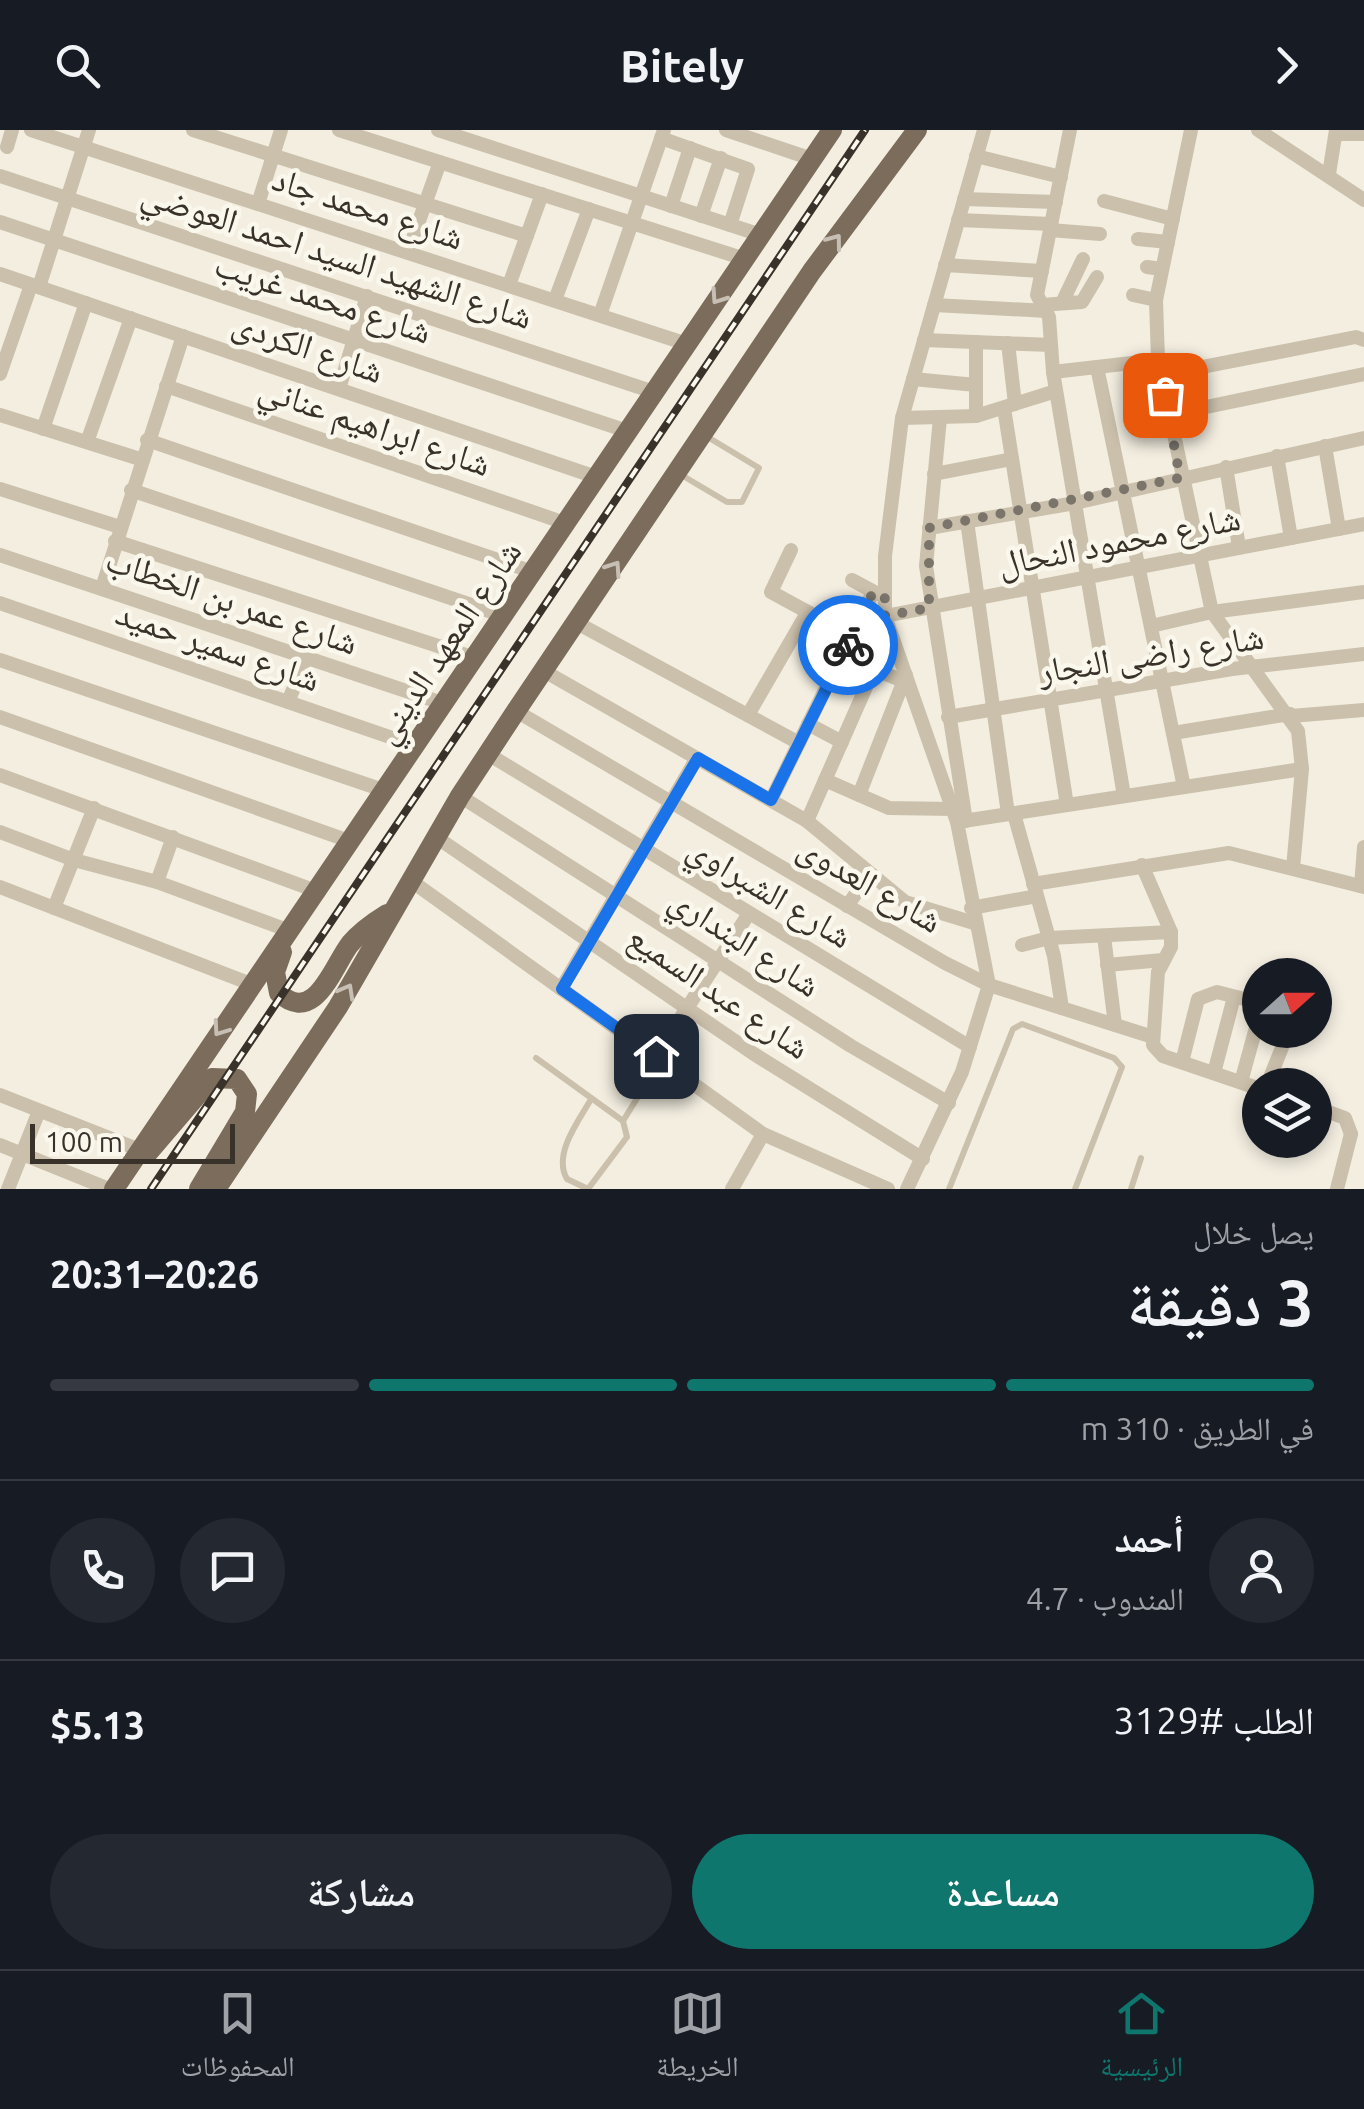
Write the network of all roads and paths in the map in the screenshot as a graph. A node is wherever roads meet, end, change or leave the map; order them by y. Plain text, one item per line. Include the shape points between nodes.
1 (12, 130) edge
2 (31, 130) edge
3 (89, 130) edge
4 (193, 130) edge
5 (281, 130) edge
6 (339, 130) edge
7 (438, 130) edge
8 (647, 130) edge
9 (726, 130) edge
10 (832, 130) edge
11 (917, 130) edge
12 (984, 130) edge
13 (1070, 130) edge
14 (1191, 130) edge
15 (1258, 130) edge
16 (1336, 132) edge
17 (662, 134) edge
18 (1364, 134) edge
19 (760, 136) edge
20 (7, 147) dead end
21 (84, 147) junction
22 (690, 148) junction
23 (273, 156) junction
24 (976, 156) junction
25 (720, 158) junction
26 (812, 159) junction
27 (440, 162) junction
28 (1329, 174) junction
29 (0, 176) edge
30 (1061, 177) junction
31 (542, 194) junction
32 (641, 196) junction
33 (67, 198) junction
34 (964, 199) junction
35 (1364, 200) edge
36 (1056, 202) junction
37 (1104, 202) dead end
38 (258, 204) junction
39 (425, 204) junction
40 (671, 206) junction
41 (589, 209) junction
42 (701, 216) junction
43 (1173, 219) junction
44 (958, 220) junction
45 (0, 222) edge
46 (632, 223) junction
47 (730, 225) junction
48 (1050, 228) junction
49 (1100, 234) dead end
50 (761, 235) junction
51 (527, 236) junction
52 (1138, 239) dead end
53 (54, 240) junction
54 (1168, 242) junction
55 (408, 252) junction
56 (744, 259) junction
57 (1083, 260) dead end
58 (945, 266) junction
59 (1042, 271) junction
60 (0, 274) edge
61 (1097, 277) dead end
62 (509, 285) junction
63 (35, 286) junction
64 (1132, 295) dead end
65 (367, 296) junction
66 (555, 300) junction
67 (1156, 300) junction
68 (86, 303) junction
69 (1062, 304) junction
70 (934, 305) junction
71 (1044, 308) junction
72 (600, 315) junction
73 (131, 318) junction
74 (182, 336) junction
75 (354, 340) junction
76 (924, 340) junction
77 (1364, 340) edge
78 (976, 342) junction
79 (1008, 343) junction
80 (687, 344) junction
81 (1051, 345) junction
82 (1098, 367) junction
83 (1159, 368) junction
84 (1052, 372) junction
85 (0, 374) edge
86 (1364, 374) edge
87 (913, 379) junction
88 (976, 385) junction
89 (166, 386) junction
90 (339, 389) junction
91 (1056, 391) junction
92 (654, 392) junction
93 (1010, 406) junction
94 (1168, 415) junction
95 (0, 416) edge
96 (976, 416) junction
97 (902, 418) junction
98 (940, 418) junction
99 (42, 429) junction
100 (627, 432) junction
101 (702, 434) junction
102 (1364, 438) edge
103 (147, 440) junction
104 (87, 442) junction
105 (1325, 446) junction
106 (1277, 456) junction
107 (140, 459) junction
108 (1012, 459) junction
109 (1226, 467) junction
110 (677, 472) junction
111 (934, 474) junction
112 (596, 477) junction
113 (1180, 478) junction
114 (0, 489) edge
115 (130, 490) junction
116 (1123, 491) junction
117 (1074, 502) junction
118 (1021, 512) junction
119 (967, 522) junction
120 (566, 523) junction
121 (1364, 524) edge
122 (929, 528) junction
123 (1339, 529) junction
124 (118, 534) junction
125 (1291, 538) junction
126 (1239, 547) junction
127 (791, 550) dead end
128 (0, 555) edge
129 (1198, 555) junction
130 (1139, 567) junction
131 (533, 572) junction
132 (1087, 578) junction
133 (852, 580) dead end
134 (102, 588) junction
135 (1033, 589) junction
136 (1364, 592) edge
137 (879, 595) junction
138 (978, 599) junction
139 (0, 603) edge
140 (929, 608) junction
141 (1212, 612) junction
142 (808, 613) junction
143 (504, 616) junction
144 (885, 616) junction
145 (578, 623) junction
146 (1151, 626) junction
147 (852, 636) junction
148 (1364, 654) edge
149 (842, 656) junction
150 (306, 658) junction
151 (476, 658) junction
152 (0, 660) edge
153 (1255, 667) junction
154 (874, 669) junction
155 (544, 671) junction
156 (904, 678) junction
157 (1162, 681) junction
158 (1106, 690) junction
159 (1050, 700) junction
160 (288, 702) junction
161 (445, 704) junction
162 (994, 710) junction
163 (1364, 710) edge
164 (516, 711) junction
165 (748, 715) junction
166 (1291, 715) junction
167 (0, 717) edge
168 (948, 717) junction
169 (808, 724) junction
170 (1173, 732) junction
171 (842, 742) junction
172 (799, 743) junction
173 (416, 746) junction
174 (488, 754) junction
175 (698, 758) junction
176 (1302, 769) junction
177 (0, 775) edge
178 (825, 780) junction
179 (1184, 787) junction
180 (386, 792) junction
181 (859, 795) junction
182 (460, 796) junction
183 (1124, 796) junction
184 (771, 800) junction
185 (671, 804) junction
186 (1067, 805) junction
187 (94, 808) junction
188 (1011, 814) junction
189 (959, 817) junction
190 (807, 820) junction
191 (0, 832) edge
192 (436, 837) junction
193 (173, 838) junction
194 (352, 842) junction
195 (1364, 847) edge
196 (644, 850) junction
197 (74, 860) junction
198 (1142, 866) junction
199 (1293, 868) junction
200 (870, 874) junction
201 (410, 880) junction
202 (157, 882) junction
203 (0, 887) edge
204 (1362, 887) edge
205 (1035, 890) junction
206 (319, 892) junction
207 (617, 895) junction
208 (847, 906) junction
209 (54, 908) junction
210 (393, 910) junction
211 (748, 915) junction
212 (972, 915) junction
213 (290, 931) junction
214 (1171, 932) junction
215 (1104, 936) junction
216 (1049, 938) junction
217 (589, 942) junction
218 (1022, 945) dead end
219 (718, 960) junction
220 (1163, 960) junction
221 (1108, 965) junction
222 (251, 984) junction
223 (989, 985) junction
224 (562, 989) junction
225 (1234, 997) junction
226 (1242, 999) edge
227 (687, 1008) junction
228 (1062, 1008) junction
229 (1115, 1025) junction
230 (1153, 1037) junction
231 (970, 1047) junction
232 (1250, 1048) edge
233 (656, 1056) junction
234 (536, 1058) dead end
235 (1182, 1062) junction
236 (1214, 1073) junction
237 (649, 1079) dead end
238 (1241, 1082) joint
239 (0, 1095) edge
240 (590, 1101) junction
241 (949, 1103) junction
242 (39, 1110) junction
243 (1332, 1113) edge
244 (623, 1122) junction
245 (763, 1134) junction
246 (1358, 1136) edge
247 (0, 1146) edge
248 (22, 1154) junction
249 (1141, 1158) dead end
250 (134, 1159) junction
251 (922, 1159) junction
252 (8, 1189) edge
253 (112, 1189) edge
254 (199, 1189) edge
255 (216, 1189) edge
256 (732, 1189) edge
257 (888, 1189) edge
258 (907, 1189) edge
259 (949, 1189) edge
260 (1075, 1189) edge
261 (1131, 1189) edge
262 (1337, 1189) edge

1 - 20 street
2 - 21 street, شارع محمد جاد
3 - 21 street
4 - 23 street
5 - 23 street
6 - 27 street
7 - 32 street
8 - 17 street
9 - 19 street
10 - 26 main road, شارع المعهد الديني
101 -> 11 main road
12 - 24 street
13 - 30 street
14 - 43 street
15 - 28 street
16 - 18 street
16 - 28 street
17 - 22 street
17 - 32 street
19 - 26 street
21 - 33 street
21 - 38 street, شارع محمد جاد
22 - 25 street
22 - 40 street
23 - 38 street
23 - 39 street
24 - 30 street
24 - 34 street
25 - 42 street
25 - 47 street via 749,172
26 - 50 main road, شارع المعهد الديني
27 - 31 street
27 - 39 street
28 - 35 street
29 - 33 street, شارع الشهيد السيد احمد العوضي
30 - 36 street
31 - 41 street
31 - 51 street
32 - 40 street
32 - 46 street
33 - 53 street
33 - 65 street, شارع الشهيد السيد احمد العوضي
34 - 36 street
34 - 44 street
36 - 48 street
37 - 43 street
38 - 55 street, شارع محمد جاد
39 - 51 street
39 - 55 street
40 - 42 street
41 - 46 street
41 - 66 street
42 - 47 street
43 - 54 street
44 - 48 street
44 - 58 street
45 - 53 street, شارع محمد غريب
46 - 56 street
46 - 72 street
47 - 50 street
48 - 49 street
48 - 59 street
50 - 56 main road, شارع المعهد الديني
51 - 62 street
52 - 54 street
53 - 63 street
53 - 75 street, شارع محمد غريب
54 - 67 street via 1155,268
55 - 62 street, شارع محمد جاد
56 -> 80 main road, شارع المعهد الديني
57 - 69 street
58 - 59 street
58 - 70 street
59 - 71 street via 1037,295
60 - 63 street, شارع الكردى
61 - 69 street via 1082,302
62 - 66 street, شارع محمد جاد
63 - 68 street, شارع الكردى
63 - 85 street
64 - 67 street
65 - 75 street
65 - 92 street, شارع الشهيد السيد احمد العوضي
66 - 72 street, شارع محمد جاد
67 - 83 street
68 - 73 street, شارع الكردى
68 - 99 street
69 - 71 street
70 - 71 street
70 - 76 street
71 - 81 street
72 - 80 street, شارع محمد جاد
73 - 74 street, شارع الكردى
73 - 104 street
74 - 89 street
74 - 90 street, شارع الكردى
75 - 90 street
75 - 100 street, شارع محمد غريب
76 - 78 street
76 - 87 street
77 - 83 street
78 - 79 street
78 - 88 street
79 - 81 street
79 - 93 street
80 - 92 main road, شارع المعهد الديني
81 - 84 street
82 - 83 street
82 - 84 street
82 - 116 street
83 - 94 street
84 - 91 street
86 - 94 street
87 - 88 street
87 - 97 street
88 - 96 street
89 - 103 street
89 - 120 street, شارع ابراهيم عناني
90 - 112 street, شارع الكردى
91 - 93 street
91 - 117 street
92 - 100 main road, شارع المعهد الديني
93 - 96 street
93 - 108 street
94 - 113 street
95 - 99 street
96 - 98 street
97 - 98 street
97 - 137 street
98 - 111 street
99 - 104 street
100 - 112 main road, شارع المعهد الديني
101 - 110 main road
101 - 110 lane via 758,468 742,502 727,502
102 - 105 street
103 - 107 street
103 - 131 street
104 - 107 street
105 - 106 street
105 - 123 street
106 - 109 street
106 - 125 street
107 - 115 street
108 - 111 street
108 - 118 street
109 - 113 street
109 - 126 street
145 -> 110 main road
111 - 122 street
112 - 120 main road, شارع المعهد الديني
113 - 116 street
113 - 129 street
114 - 124 street
115 - 124 street
115 - 143 street
116 - 117 street
116 - 130 street
117 - 118 street
117 - 132 street
118 - 119 street
118 - 135 street
119 - 122 street
119 - 138 street
120 - 131 main road, شارع المعهد الديني
121 - 123 street, شارع محمود النحال
122 - 140 street
123 - 125 street, شارع محمود النحال
124 - 134 street
124 - 151 street
125 - 126 street, شارع محمود النحال
126 - 129 street, شارع محمود النحال
127 - 142 street via 771,592
128 - 134 street, شارع عمر بن الخطاب
129 - 130 street, شارع محمود النحال
129 - 141 street
130 - 132 street, شارع محمود النحال
130 - 146 street
131 - 143 main road, شارع المعهد الديني
132 - 135 street, شارع محمود النحال
132 - 158 street
133 - 137 street
134 - 150 street, شارع عمر بن الخطاب
135 - 138 street, شارع محمود النحال
135 - 159 street
136 - 141 street
137 - 144 street
137 - 147 street
138 - 140 street, شارع محمود النحال
138 - 162 street
139 - 160 street, شارع سمير حميد
140 - 144 street, شارع محمود النحال
140 - 168 street
141 - 146 street
141 - 153 street
142 - 147 street
142 - 165 street
143 - 151 main road, شارع المعهد الديني
144 - 156 street
145 - 155 main road
145 - 165 street
146 - 157 street
147 - 149 street
148 - 153 street, شارع راضى النجار
149 - 154 street
149 - 169 street
150 - 160 street
150 - 161 street, شارع عمر بن الخطاب
151 - 161 main road, شارع المعهد الديني
152 - 180 street
153 - 157 street, شارع راضى النجار
153 - 166 street
154 - 156 street
154 - 171 street
155 - 164 main road
155 - 175 street
156 - 181 street
156 - 189 street
157 - 158 street, شارع راضى النجار
157 - 170 street
158 - 159 street, شارع راضى النجار
158 - 183 street
159 - 162 street, شارع راضى النجار
159 - 186 street
160 - 173 street, شارع سمير حميد
161 - 173 main road, شارع المعهد الديني
162 - 168 street, شارع راضى النجار
162 - 188 street
163 - 166 street
164 - 174 main road
164 - 185 street, شارع العدوى
165 - 172 street
166 - 170 street
166 - 176 street
167 - 194 street
168 - 189 street
169 - 171 street
169 - 172 street
170 - 179 street
171 - 178 street
172 - 184 street
173 - 180 main road, شارع المعهد الديني
174 - 182 main road
174 - 196 street, شارع الشبراوي
175 - 184 street
175 - 185 street
176 - 179 street
176 - 199 street
177 - 187 street
178 - 181 street
178 - 190 street
179 - 183 street
180 - 194 main road, شارع المعهد الديني
181 - 189 street via 889,808
182 - 192 main road
182 - 207 street, شارع البنداري
183 - 186 street
184 - 190 street
185 - 196 street
185 - 208 street, شارع العدوى
186 - 188 street
187 - 193 street
187 - 197 street
188 - 189 street
188 - 205 street
189 - 212 street
190 - 200 street
191 - 197 street
192 - 201 main road
192 - 217 street, شارع عبد السميع
193 - 202 street
193 - 206 street
194 - 206 main road, شارع المعهد الديني
195 - 204 street
196 - 207 street
196 - 211 street, شارع الشبراوي
197 - 202 street
197 - 209 street
198 - 199 street via 1228,853
198 - 205 street
198 - 214 street
199 - 204 street
200 - 208 street
200 - 212 street via 905,902
201 - 210 main road
201 - 224 street
202 - 213 street
203 - 209 street
205 - 212 street
205 - 216 street
206 - 213 main road, شارع المعهد الديني
207 - 217 street
207 - 219 street, شارع البنداري
208 - 223 street, شارع العدوى
209 - 222 street
210 - 213 main road via 350,945 324,988 305,1002 285,999 275,984
255 -> 210 main road via 338,1007
211 - 219 street
211 - 231 street, شارع الشبراوي
212 - 223 street
213 - 222 main road, شارع المعهد الديني
214 - 215 street
214 - 220 street
215 - 216 street
215 - 221 street
216 - 218 street
216 - 228 street
217 - 224 street
217 - 227 street, شارع عبد السميع
219 - 227 street
219 - 241 street, شارع البنداري
220 - 221 street
220 - 230 street
221 - 229 street
222 -> 250 main road, شارع المعهد الديني
223 - 228 street, شارع العدوى
223 - 231 street
224 - 233 street
225 - 226 street
225 - 235 street via 1216,992 1198,999
225 - 236 street
227 - 233 street
227 - 251 street, شارع عبد السميع
228 - 229 street, شارع العدوى
229 - 230 street, شارع العدوى
230 - 235 street via 1157,1051
231 - 241 street
232 - 238 street
233 - 245 street
234 - 240 lane
235 - 236 street
236 - 238 street
237 - 244 lane
239 - 242 street
240 - 244 lane
240 - 244 lane via 566,1145 561,1168 567,1179 588,1189 599,1179 627,1137
241 - 251 street
242 - 248 street
242 - 250 street
243 - 246 street
245 - 256 street
245 - 257 street
246 - 262 street
247 - 248 street
248 - 252 street
248 - 253 street
249 - 261 lane
250 - 253 main road, شارع المعهد الديني
250 - 254 main road via 154,1147 205,1084 229,1076 243,1086 248,1103
251 - 258 street
259 - 260 lane via 1013,1029 1022,1024 1120,1063

